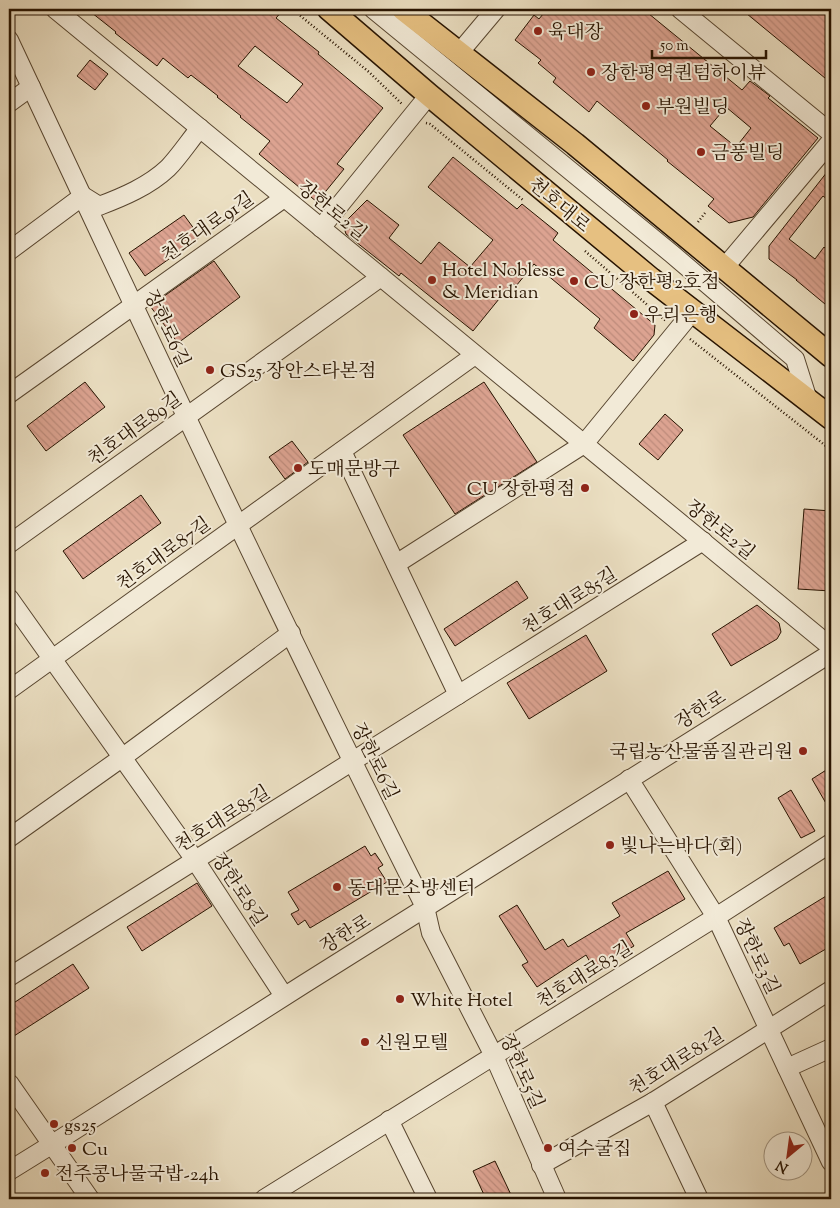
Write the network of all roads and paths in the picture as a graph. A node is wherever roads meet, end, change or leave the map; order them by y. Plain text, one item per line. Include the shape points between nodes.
1 (54, 9) edge
2 (292, 9) edge
3 (329, 9) edge
4 (373, 9) edge
5 (403, 9) edge
6 (496, 9) edge
7 (680, 9) edge
8 (9, 40) edge
9 (459, 53) junction
10 (31, 87) junction
11 (429, 95) junction
12 (9, 103) edge
13 (403, 105) dead end
14 (425, 122) dead end
15 (200, 128) junction
16 (831, 133) edge
17 (831, 141) edge
18 (575, 144) junction
19 (83, 196) junction
20 (284, 198) junction
21 (525, 201) dead end
22 (321, 228) junction
23 (582, 248) dead end
24 (9, 251) edge
25 (724, 268) junction
26 (381, 277) junction
27 (134, 304) junction
28 (693, 312) junction
29 (668, 326) dead end
30 (687, 338) dead end
31 (475, 355) junction
32 (831, 356) edge
33 (831, 368) edge
34 (9, 394) edge
35 (808, 400) junction
36 (187, 416) junction
37 (831, 418) edge
38 (584, 444) junction
39 (831, 450) edge
40 (342, 451) junction
41 (239, 525) junction
42 (703, 541) junction
43 (9, 544) edge
44 (396, 564) junction
45 (9, 598) edge
46 (291, 633) junction
47 (831, 647) edge
48 (831, 653) edge
49 (53, 659) junction
50 (9, 690) edge
51 (458, 695) junction
52 (123, 757) junction
53 (352, 762) junction
54 (629, 779) junction
55 (9, 838) edge
56 (831, 842) edge
57 (195, 860) junction
58 (425, 907) junction
59 (716, 917) junction
60 (9, 977) edge
61 (831, 990) edge
62 (284, 996) junction
63 (769, 1029) junction
64 (831, 1048) edge
65 (494, 1056) junction
66 (787, 1068) junction
67 (9, 1083) edge
68 (653, 1102) junction
69 (389, 1120) junction
70 (51, 1145) junction
71 (831, 1162) edge
72 (542, 1165) junction
73 (9, 1171) edge
74 (285, 1193) edge
75 (90, 1199) edge
76 (264, 1199) edge
77 (428, 1199) edge
78 (557, 1199) edge
79 (699, 1199) edge

1 - 15 street, 장한로2길
2 - 13 path via 370,72
3 - 11 main road, 천호대로
4 - 35 street via 672,254 794,359
5 - 9 main road
6 - 9 street
7 - 16 street
8 - 10 street, 장한로6길
9 - 18 main road
10 - 12 street
10 - 19 street, 장한로6길
11 - 22 street
11 - 28 main road, 천호대로
14 - 21 path
15 - 19 street via 168,168 146,184 99,206
15 - 20 street, 장한로2길
17 - 25 street
18 - 25 main road
18 - 33 street via 583,162
19 - 24 street
19 - 27 street, 장한로6길
20 - 22 street, 장한로2길
20 - 27 street, 천호대로91길
22 - 26 street, 장한로2길
23 - 29 path
25 - 32 main road
26 - 31 street, 장한로2길
26 - 36 street, 천호대로89길
27 - 34 street, 천호대로91길
27 - 36 street, 장한로6길
28 - 35 main road, 천호대로
28 - 38 street
30 - 39 path
31 - 38 street, 장한로2길
31 - 40 street, 천호대로87길
35 - 37 main road, 천호대로
36 - 41 street, 장한로6길
36 - 43 street, 천호대로89길
38 - 42 street, 장한로2길
38 - 44 street
40 - 41 street, 천호대로87길
40 - 44 street
41 - 46 street, 장한로6길
41 - 49 street, 천호대로87길
42 - 47 street, 장한로2길
42 - 51 street, 천호대로85길
44 - 51 street
45 - 49 street, 장한로8길
46 - 52 street
46 - 53 street, 장한로6길
48 - 54 street, 장한로
49 - 50 street, 천호대로87길
49 - 52 street, 장한로8길
51 - 53 street, 천호대로85길
52 - 55 street
52 - 57 street, 장한로8길
53 - 57 street, 천호대로85길
53 - 58 street, 장한로6길
54 - 58 street, 장한로
54 - 59 street, 장한로3길
56 - 59 street, 천호대로83길
57 - 60 street, 천호대로85길
57 - 62 street, 장한로8길
58 - 62 street, 장한로
58 - 65 street, 장한로5길 via 431,933
59 - 63 street, 장한로3길
59 - 65 street, 천호대로83길
61 - 63 street, 천호대로81길
62 - 70 street, 장한로
63 - 66 street, 장한로3길
63 - 68 street, 천호대로81길
64 - 66 street
65 - 69 street, 천호대로83길
65 - 72 street, 장한로5길
66 - 71 street, 장한로3길
67 - 70 street
68 - 72 street, 천호대로81길
68 - 79 street
69 - 74 street, 천호대로83길
69 - 77 street
70 - 73 street, 장한로
70 - 75 street
72 - 78 street, 장한로5길
74 - 76 street, 천호대로83길

